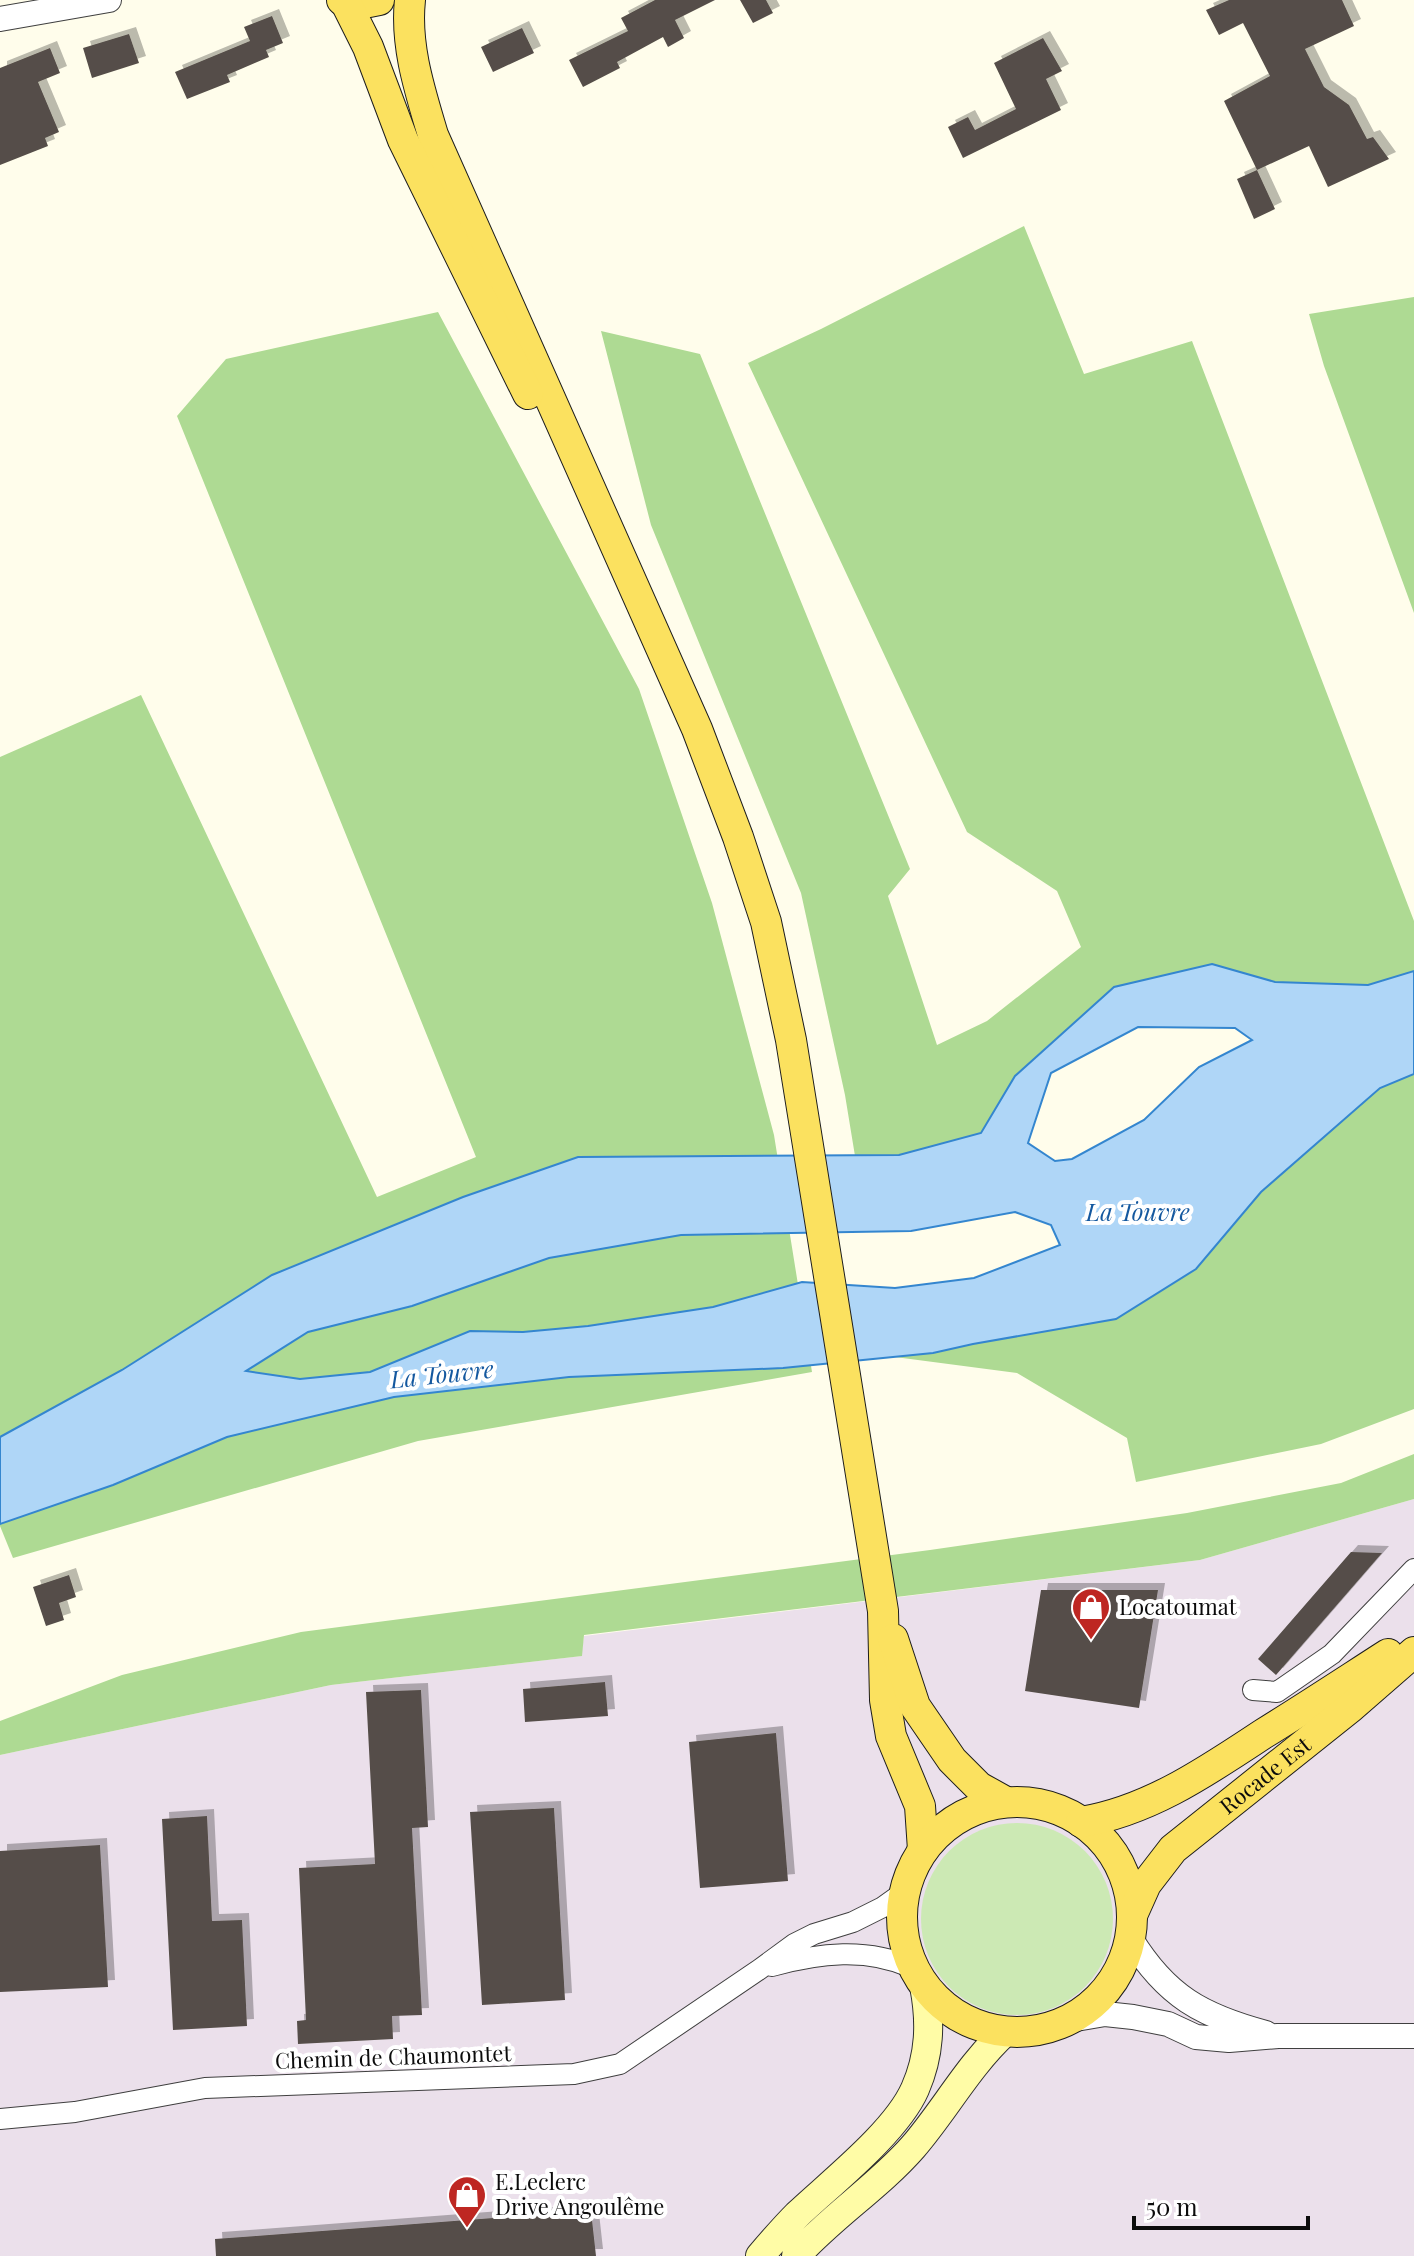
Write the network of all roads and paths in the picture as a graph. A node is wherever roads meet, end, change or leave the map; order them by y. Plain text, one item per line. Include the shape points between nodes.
1 (109, 0) edge
2 (379, 0) edge
3 (410, 0) edge
4 (343, 1) edge
5 (0, 19) edge
6 (639, 603) junction
7 (1414, 1569) edge
8 (883, 1611) junction
9 (1414, 1640) edge
10 (1414, 1652) edge
11 (1253, 1690) dead end
12 (1006, 1802) junction
13 (1081, 1822) junction
14 (923, 1850) junction
15 (904, 1892) junction
16 (1132, 1926) junction
17 (760, 1969) junction
18 (918, 1977) junction
19 (1070, 2020) junction
20 (1005, 2032) junction
21 (1278, 2036) junction
22 (1414, 2036) edge
23 (0, 2119) edge
24 (760, 2256) edge
25 (796, 2256) edge

1 - 5 street
2 - 4 main road
3 - 6 main road via 417,81 433,135
4 - 6 main road via 368,47 403,140 551,442
6 - 8 main road via 697,729 766,922 791,1040
7 - 11 street via 1332,1654 1277,1692
8 - 12 main road via 915,1706 952,1760 979,1787
8 - 14 main road via 891,1736 920,1806
9 - 13 main road, Rocade Est via 1189,1782 1106,1818
10 - 16 main road, Rocade Est via 1173,1849 1146,1884
12 - 13 main road via 1045,1806
12 - 14 main road via 959,1817
13 - 16 main road via 1118,1861 1129,1886
14 - 15 main road
15 - 17 street, Chemin de Chaumontet via 853,1922 794,1944
15 - 18 main road via 902,1931
16 - 19 main road via 1118,1975 1097,2001
16 - 21 street via 1158,1977 1188,2003
17 - 18 street, Chemin de Chaumontet via 803,1957 860,1953 892,1958
17 - 23 street, Chemin de Chaumontet via 620,2064 574,2074 205,2088 75,2112
18 - 20 main road via 946,2009 974,2025
18 - 24 main road via 929,2013 929,2035 914,2091 864,2153
19 - 20 main road via 1050,2029
19 - 21 street via 1105,2014 1150,2019 1196,2037
20 - 25 main road via 914,2145
21 - 22 street

